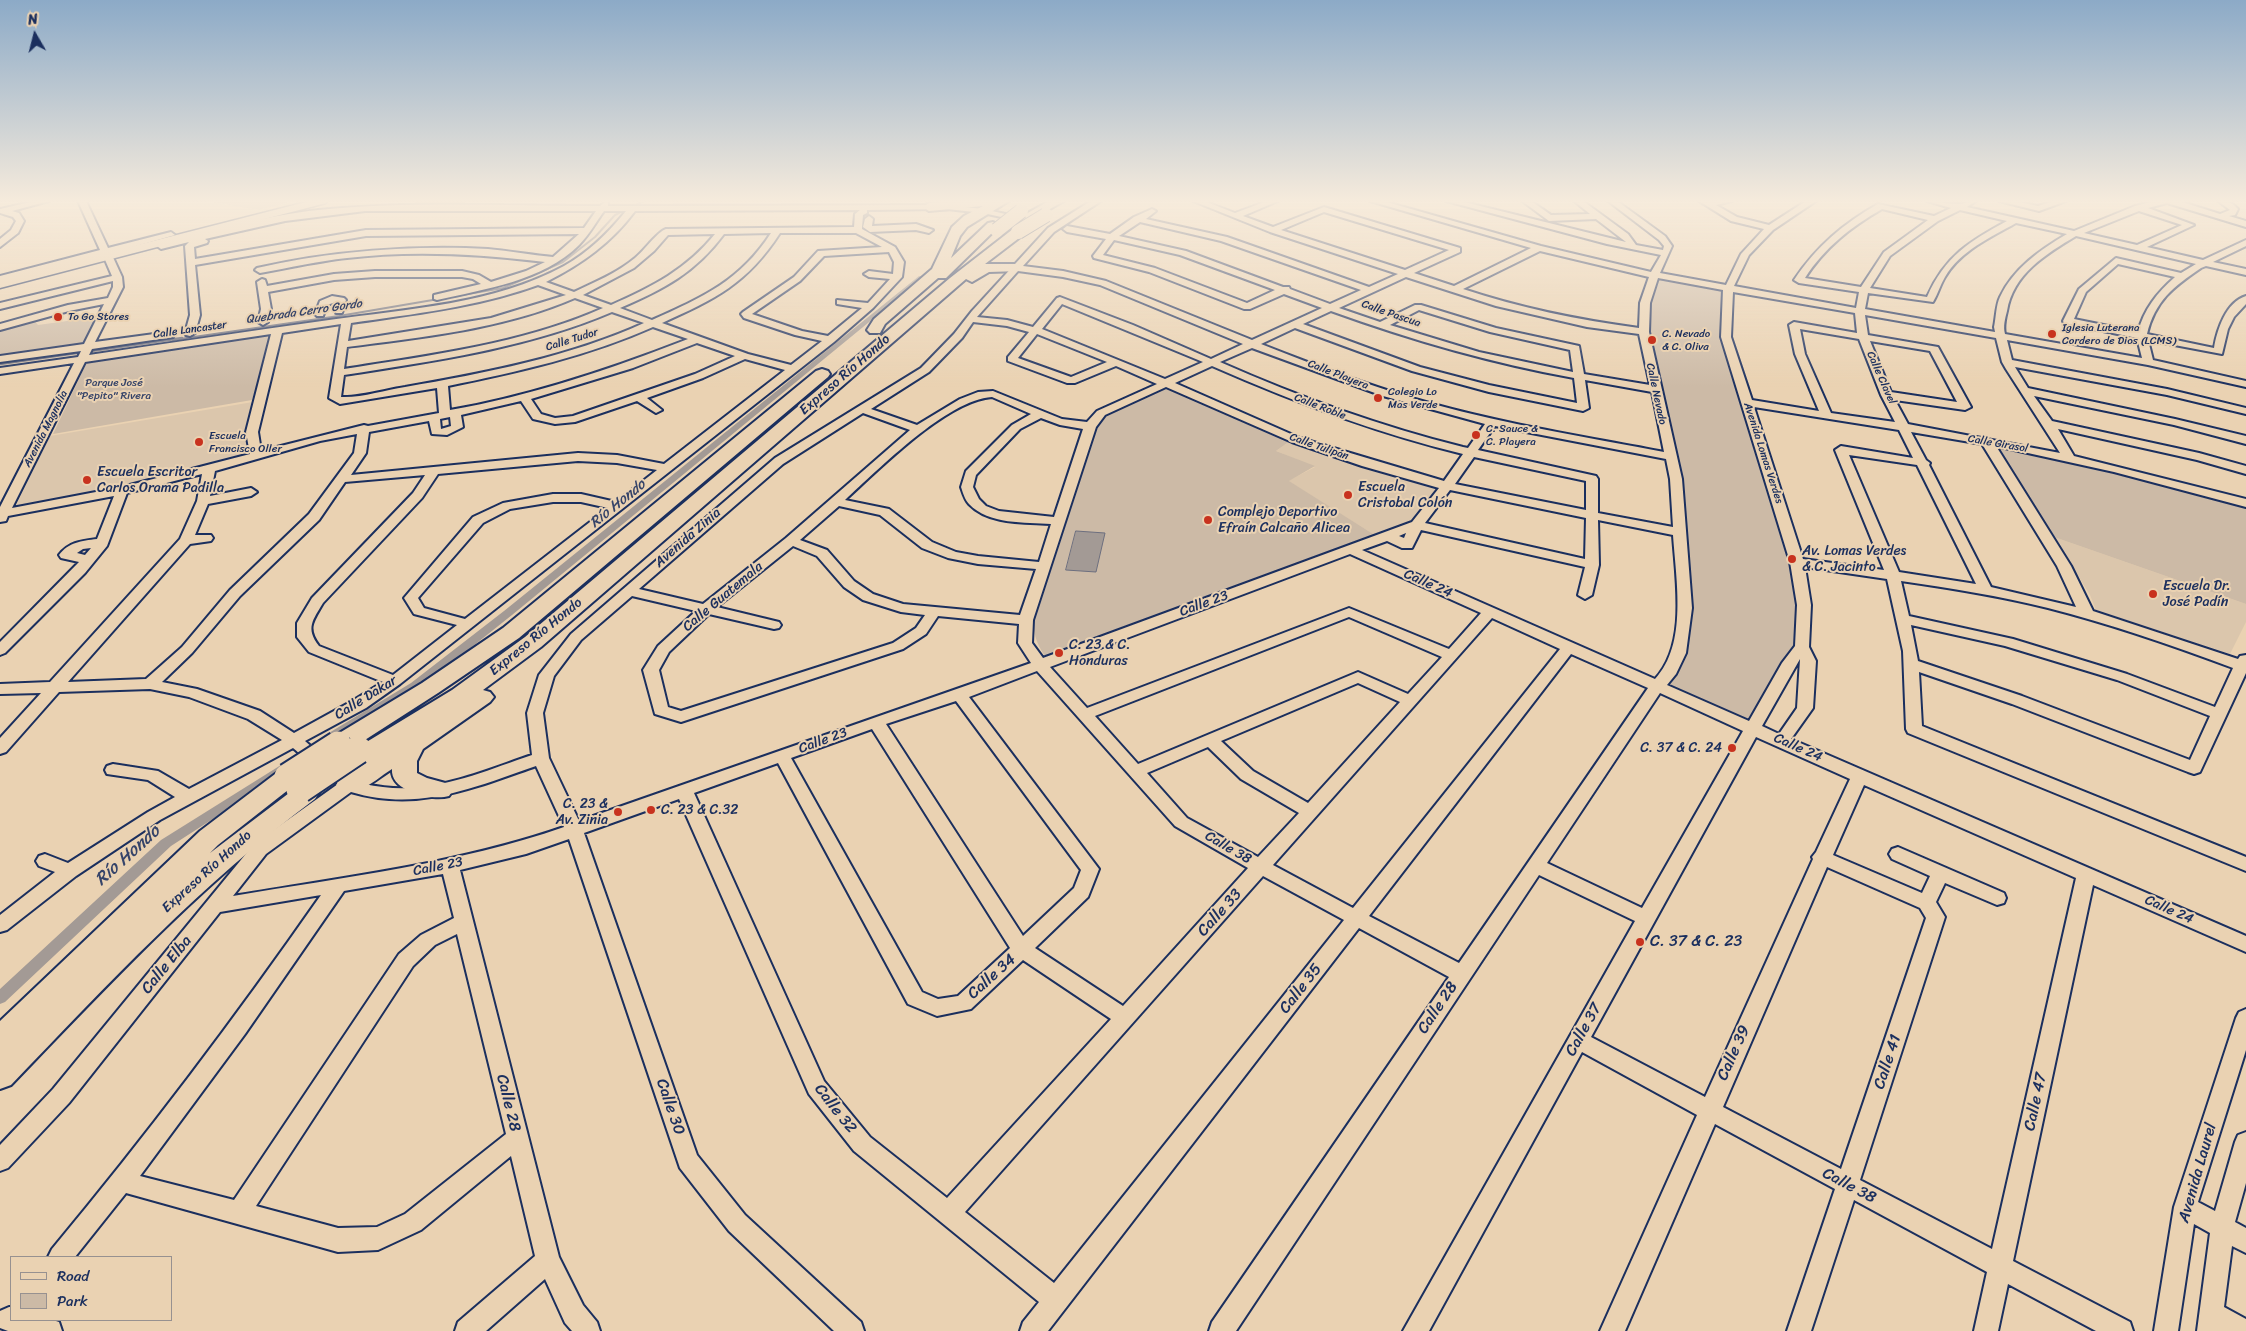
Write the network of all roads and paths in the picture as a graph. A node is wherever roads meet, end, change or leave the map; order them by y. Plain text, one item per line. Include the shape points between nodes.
1 (77, 263) edge
2 (112, 263) edge
3 (190, 263) edge
4 (259, 263) edge
5 (299, 263) edge
6 (547, 263) edge
7 (574, 263) edge
8 (634, 263) edge
9 (694, 263) edge
10 (754, 263) edge
11 (812, 263) edge
12 (899, 263) edge
13 (943, 263) edge
14 (958, 263) edge
15 (964, 263) edge
16 (973, 263) edge
17 (1022, 263) edge
18 (1023, 263) edge
19 (1125, 263) edge
20 (1213, 263) edge
21 (1293, 263) edge
22 (1372, 263) edge
23 (1428, 263) edge
24 (1508, 263) edge
25 (1603, 263) edge
26 (1660, 263) edge
27 (1741, 263) edge
28 (1809, 263) edge
29 (1881, 263) edge
30 (1952, 263) edge
31 (2031, 263) edge
32 (2114, 263) edge
33 (2125, 263) edge
34 (2201, 263) edge
35 (2208, 263) edge
36 (260, 270) junction
37 (1016, 271) junction
38 (2246, 272) edge
39 (869, 274) dead end
40 (1404, 274) junction
41 (1654, 275) junction
42 (2181, 276) junction
43 (118, 277) junction
44 (897, 277) junction
45 (536, 281) junction
46 (0, 283) edge
47 (489, 285) junction
48 (263, 290) junction
49 (1286, 290) junction
50 (1369, 290) junction
51 (1453, 290) junction
52 (1728, 290) junction
53 (1864, 290) junction
54 (573, 295) junction
55 (427, 298) dead end
56 (2246, 299) edge
57 (112, 300) junction
58 (840, 302) dead end
59 (0, 306) edge
60 (870, 306) junction
61 (1333, 307) junction
62 (359, 308) dead end
63 (613, 309) junction
64 (1860, 312) junction
65 (972, 319) junction
66 (346, 320) junction
67 (263, 322) junction
68 (654, 324) junction
69 (1294, 324) junction
70 (1382, 325) junction
71 (0, 327) edge
72 (226, 327) dead end
73 (875, 330) junction
74 (1035, 330) junction
75 (277, 331) junction
76 (1644, 332) junction
77 (1999, 335) junction
78 (2142, 336) junction
79 (1863, 337) junction
80 (698, 339) junction
81 (830, 340) junction
82 (1253, 343) junction
83 (343, 346) junction
84 (88, 347) junction
85 (867, 347) junction
86 (744, 356) junction
87 (82, 358) junction
88 (0, 359) edge
89 (1116, 362) junction
90 (2007, 362) junction
91 (2148, 362) junction
92 (1210, 363) junction
93 (834, 365) dead end
94 (793, 369) junction
95 (1, 372) edge
96 (339, 373) junction
97 (1579, 376) junction
98 (1164, 384) junction
99 (2246, 384) edge
100 (442, 385) junction
101 (1654, 389) junction
102 (2025, 391) junction
103 (1887, 395) junction
104 (524, 398) junction
105 (640, 398) junction
106 (1747, 404) junction
107 (860, 409) junction
108 (656, 410) dead end
109 (2246, 411) edge
110 (1040, 414) junction
111 (444, 415) junction
112 (1827, 416) junction
113 (1492, 422) junction
114 (2048, 424) junction
115 (1090, 426) junction
116 (364, 428) junction
117 (1905, 428) junction
118 (918, 429) junction
119 (2246, 440) edge
120 (1987, 442) junction
121 (1470, 453) junction
122 (256, 456) junction
123 (1669, 456) junction
124 (2069, 458) junction
125 (1924, 464) junction
126 (667, 468) junction
127 (209, 470) junction
128 (2246, 470) edge
129 (434, 471) junction
130 (342, 479) junction
131 (1447, 486) junction
132 (122, 492) junction
133 (251, 492) dead end
134 (203, 501) junction
135 (835, 501) junction
136 (2246, 504) edge
137 (619, 506) junction
138 (1593, 515) junction
139 (1, 516) edge
140 (1058, 521) junction
141 (1417, 524) junction
142 (1681, 533) junction
143 (206, 538) dead end
144 (186, 540) junction
145 (791, 541) junction
146 (102, 543) junction
147 (1351, 550) junction
148 (88, 560) junction
149 (1797, 562) junction
150 (1592, 565) junction
151 (1043, 566) junction
152 (1893, 576) junction
153 (1986, 590) junction
154 (628, 591) junction
155 (589, 595) junction
156 (1585, 595) dead end
157 (706, 609) junction
158 (934, 612) junction
159 (1490, 612) junction
160 (2087, 614) junction
161 (1904, 619) junction
162 (1026, 620) junction
163 (468, 624) junction
164 (774, 625) dead end
165 (1569, 647) junction
166 (1802, 647) junction
167 (0, 650) edge
168 (1452, 655) junction
169 (1911, 664) junction
170 (2245, 664) edge
171 (1040, 665) junction
172 (395, 680) junction
173 (150, 684) junction
174 (1657, 686) junction
175 (55, 687) junction
176 (0, 689) edge
177 (959, 695) junction
178 (1410, 701) junction
179 (2219, 714) junction
180 (1084, 715) junction
181 (876, 722) junction
182 (1752, 728) junction
183 (294, 740) junction
184 (1210, 740) junction
185 (1782, 741) junction
186 (414, 744) junction
187 (0, 748) edge
188 (354, 748) junction
189 (782, 756) junction
190 (542, 758) junction
191 (113, 770) dead end
192 (1134, 772) junction
193 (1859, 776) junction
194 (349, 785) junction
195 (297, 786) junction
196 (440, 790) junction
197 (684, 791) junction
198 (187, 796) junction
199 (1310, 812) junction
200 (574, 829) junction
201 (1898, 854) dead end
202 (1821, 857) junction
203 (45, 861) dead end
204 (2246, 864) edge
205 (1534, 865) junction
206 (450, 866) junction
207 (1261, 867) junction
208 (70, 871) junction
209 (1940, 873) junction
210 (2086, 874) junction
211 (338, 885) junction
212 (1997, 898) dead end
213 (1927, 903) junction
214 (214, 906) junction
215 (1646, 918) junction
216 (1356, 919) junction
217 (463, 922) junction
218 (0, 925) edge
219 (2246, 944) edge
220 (1022, 949) junction
221 (1461, 974) junction
222 (1125, 1018) junction
223 (2246, 1018) edge
224 (1578, 1040) junction
225 (0, 1041) edge
226 (0, 1075) edge
227 (1709, 1110) junction
228 (517, 1138) junction
229 (2246, 1142) edge
230 (0, 1161) edge
231 (123, 1182) junction
232 (1847, 1185) junction
233 (2185, 1207) junction
234 (240, 1212) junction
235 (950, 1213) junction
236 (2222, 1228) junction
237 (2246, 1241) edge
238 (61, 1256) edge
239 (548, 1260) junction
240 (2000, 1267) junction
241 (1056, 1300) junction
242 (7, 1322) edge
243 (2210, 1322) edge
244 (844, 1328) edge
245 (50, 1331) edge
246 (467, 1331) edge
247 (588, 1331) edge
248 (1032, 1331) edge
249 (1221, 1331) edge
250 (1415, 1331) edge
251 (1612, 1331) edge
252 (1799, 1331) edge
253 (1986, 1331) edge
254 (2121, 1331) edge
255 (2166, 1331) edge
256 (2243, 1331) edge

1 - 46 main road
2 - 43 street
3 - 84 street via 194,332
4 - 36 street
5 - 36 street
6 - 47 street
7 - 45 street, Calle Lancaster
8 - 54 street
9 - 63 street via 657,288
10 - 68 street, Calle Tudor via 702,300
11 - 81 street via 797,279 748,312 747,316
12 - 44 street
13 - 73 highway via 937,272 879,322
14 - 73 highway, Expreso Río Hondo
15 - 188 highway via 541,623 476,670
16 - 85 highway, Expreso Río Hondo via 956,281
17 - 37 street, Avenida Zinia
18 - 37 street, Avenida Zinia
19 - 49 street via 1152,270 1247,307
20 - 49 street, Calle Pascua
21 - 50 street
22 - 40 street
23 - 40 street
24 - 51 street
25 - 41 street
26 - 41 street, Calle Nevado
27 - 52 street, Avenida Lomas Verdes
28 - 53 street via 1799,280
29 - 53 street, Calle Clavel
30 - 53 street via 1942,274 1930,300
31 - 77 street via 2013,280 2000,304
32 - 78 street via 2082,291 2068,321
33 - 42 street
34 - 42 street
35 - 38 street
36 - 48 street
37 - 65 street, Avenida Zinia
37 - 65 street, Avenida Zinia via 982,314
37 - 82 street, Calle Playera via 1063,274 1103,283
37 - 85 highway via 995,267 981,270 885,346
39 - 44 street
40 - 50 street
40 - 51 street
41 - 52 street
41 - 76 street, Calle Nevado via 1645,303
42 - 78 street via 2150,308
43 - 57 street, Avenida Magnolia via 118,287
43 - 59 street
44 - 60 street, Calle Dakar
45 - 54 street
45 - 66 street, Calle Lancaster via 462,302
47 - 48 street via 476,277 462,274 375,274
47 - 55 street
48 - 67 street via 266,309
49 - 61 street, Calle Pascua
50 - 61 street
51 - 76 street via 1539,314
52 - 64 street
52 - 106 street, Avenida Lomas Verdes via 1726,337
53 - 64 street, Calle Clavel
54 - 63 street
54 - 83 street via 485,322
56 - 78 street via 2221,329 2218,352
57 - 71 street via 68,308
57 - 84 street, Avenida Magnolia
58 - 60 street
60 - 81 street, Calle Dakar
61 - 69 street
61 - 70 street, Calle Pascua
62 - 67 street via 340,311 341,300 332,299 323,303 320,314
63 - 68 street
63 - 96 street via 504,343
64 - 77 street
64 - 79 street, Calle Clavel
65 - 74 street, Calle Tulipán
65 - 107 street, Avenida Zinia via 925,370
66 - 75 street, Calle Lancaster
66 - 83 street
67 - 72 street
68 - 80 street
68 - 100 street, Calle Tudor via 547,361
69 - 82 street
69 - 97 street via 1433,374 1583,408
70 - 97 street, Calle Pascua via 1476,354
70 - 97 street via 1418,307 1494,330 1575,348
73 - 85 highway, Expreso Río Hondo
74 - 89 street, Calle Tulipán
74 - 89 street via 1012,359 1070,381
74 - 92 street, Calle Roble via 1060,300
75 - 87 street, Calle Lancaster
75 - 122 street via 252,432
76 - 101 street, Calle Nevado
77 - 90 street
77 - 91 street
78 - 91 street
79 - 103 street, Calle Clavel
79 - 103 street via 1934,349 1966,407
79 - 112 street via 1794,325 1800,354
80 - 86 street
80 - 104 street via 629,366
81 - 94 street, Calle Dakar
82 - 92 street
82 - 113 street, Calle Playera via 1362,385
83 - 96 street
84 - 87 street, Avenida Magnolia
84 - 88 street
85 - 155 highway, Expreso Río Hondo
86 - 94 street
86 - 105 street
87 - 95 street, Calle Lancaster
87 - 139 street, Avenida Magnolia
89 - 98 street, Calle Tulipán
90 - 102 street
90 - 109 street via 2149,388
91 - 99 street
92 - 98 street
92 - 121 street, Calle Roble via 1336,414
93 - 188 highway, Expreso Río Hondo via 511,633 430,688
94 - 126 street, Calle Dakar
96 - 100 street, Calle Tudor via 335,398 340,401
97 - 101 street, Calle Pascua
98 - 115 street via 1101,413
98 - 131 street, Calle Tulipán via 1296,440
100 - 111 street
101 - 123 street, Calle Nevado
102 - 114 street
102 - 119 street
103 - 117 street, Calle Clavel
104 - 105 street via 537,417 555,421 576,418
104 - 111 street
105 - 108 street
106 - 112 street, Calle Girasol
106 - 149 street, Avenida Lomas Verdes
107 - 118 street
107 - 154 street, Avenida Zinia via 779,460
110 - 115 street, Calle Guatemala via 1060,422
110 - 118 street, Calle Guatemala via 993,394 978,395
110 - 140 street via 1016,427 970,474 967,487 973,501 997,515
111 - 116 street
112 - 117 street, Calle Girasol
113 - 121 street
113 - 123 street, Calle Playera
114 - 124 street
114 - 128 street
115 - 140 street, Calle 38
116 - 122 street
116 - 130 street via 360,453
117 - 120 street, Calle Girasol
117 - 125 street, Calle Clavel
118 - 135 street, Calle Guatemala
120 - 124 street, Calle Girasol
120 - 160 street via 2064,566
121 - 131 street
121 - 138 street, Calle Roble via 1592,479
122 - 127 street
123 - 142 street, Calle Nevado via 1676,479
124 - 136 street, Calle Girasol
125 - 152 street via 1840,450
125 - 153 street, Calle Clavel
126 - 129 street via 617,459 578,458
126 - 137 street, Calle Dakar
127 - 132 street
127 - 134 street
129 - 130 street
129 - 172 street via 418,496 317,602 304,622 304,637 314,649
130 - 173 street via 314,517 234,592 187,650
131 - 138 street, Calle Tulipán
131 - 141 street
132 - 139 street
132 - 146 street
133 - 134 street
134 - 144 street
135 - 145 street, Calle Guatemala
135 - 151 street via 884,512 927,545 953,555
137 - 163 street, Calle Dakar
137 - 163 street via 581,498 553,498 508,506 478,520 411,598 419,612
138 - 142 street, Calle Tulipán
138 - 150 street
140 - 151 street, Calle 38
141 - 147 street, Calle 23
141 - 150 street
142 - 174 street, Calle 28 via 1685,608 1679,653
143 - 144 street
144 - 175 street
145 - 157 street, Calle Guatemala
145 - 158 street via 822,553 849,584 868,597 901,608
146 - 148 street
146 - 148 street via 79,546 66,555
147 - 159 street, Calle 24
147 - 171 street, Calle 23
148 - 167 street
149 - 152 street
149 - 166 street, Avenida Lomas Verdes via 1804,605
150 - 156 street
151 - 162 street, Calle 38
152 - 153 street
152 - 161 street
153 - 160 street
154 - 157 street
154 - 190 street, Avenida Zinia via 576,637 547,675 535,713
155 - 186 highway via 582,608 510,677
155 - 188 highway, Expreso Río Hondo via 504,664
157 - 158 street, Calle Guatemala via 663,649 651,670 661,710 681,717 898,646 921,631
157 - 164 street
158 - 162 street
159 - 165 street, Calle 24
159 - 168 street, Calle 33
160 - 170 street
161 - 169 street
161 - 179 street via 2008,642 2122,677
162 - 171 street, Calle 38 via 1025,643
163 - 172 street, Calle Dakar
165 - 174 street, Calle 24
165 - 216 street, Calle 35
166 - 182 street via 1789,663
166 - 185 street, Avenida Lomas Verdes via 1809,661 1805,708
168 - 178 street, Calle 33
168 - 180 street via 1349,612
169 - 179 street via 2017,700 2194,768
169 - 204 street via 1914,729
170 - 179 street
171 - 177 street, Calle 23
171 - 180 street, Calle 38
172 - 183 street, Calle Dakar via 360,704
173 - 175 street
173 - 183 street via 192,693 254,716
174 - 182 street, Calle 24
174 - 205 street, Calle 28
175 - 176 street
175 - 187 street
177 - 181 street, Calle 23
177 - 220 street, Calle 34 via 1090,869 1082,892
178 - 184 street via 1358,677
178 - 199 street, Calle 33
180 - 192 street, Calle 38
181 - 189 street, Calle 23
181 - 220 street
182 - 185 street, Calle 24
182 - 215 street, Calle 37
183 - 194 street
183 - 198 street, Calle Dakar
184 - 192 street
184 - 199 street via 1247,775
185 - 193 street, Calle 24
186 - 194 highway
186 - 196 highway via 405,761 404,774 411,782
188 - 195 highway, Expreso Río Hondo
189 - 197 street, Calle 23
189 - 220 street, Calle 34 via 915,998 937,1008 964,1003
190 - 196 street
190 - 200 street, Avenida Zinia
191 - 198 street via 152,775
192 - 207 street, Calle 38 via 1181,822
193 - 202 street, Calle 39
193 - 210 street, Calle 24
194 - 196 street via 383,794
194 - 214 street, Calle Elba via 260,848
195 - 225 highway, Expreso Río Hondo via 245,808 188,858
195 - 226 highway, Expreso Río Hondo via 266,820 160,914
197 - 200 street, Calle 23
197 - 235 street, Calle 32 via 816,1087 862,1144
198 - 208 street, Calle Dakar
199 - 207 street, Calle 33
200 - 206 street, Calle 23 via 526,847
200 - 244 street, Calle 30 via 688,1161 737,1223
201 - 209 street
202 - 213 street
202 - 227 street, Calle 39
203 - 208 street
205 - 215 street
205 - 221 street, Calle 28
206 - 211 street, Calle 23
206 - 217 street, Calle 28
207 - 216 street, Calle 38
207 - 222 street, Calle 33
208 - 218 street, Calle Dakar
209 - 212 street
209 - 213 street
210 - 219 street, Calle 24
210 - 240 street, Calle 47
211 - 214 street, Calle 23
211 - 231 street via 263,995
213 - 232 street, Calle 41 via 1936,917
214 - 230 street, Calle Elba via 61,1096
215 - 224 street, Calle 37
216 - 221 street, Calle 38
216 - 241 street, Calle 35
217 - 228 street, Calle 28
217 - 234 street via 428,940 406,960
220 - 222 street
221 - 249 street, Calle 28
222 - 235 street, Calle 33
223 - 233 street, Avenida Laurel
224 - 227 street, Calle 38
224 - 250 street, Calle 37
227 - 232 street, Calle 38
227 - 251 street, Calle 39
228 - 234 street via 413,1222 378,1238 338,1240
228 - 239 street, Calle 28
229 - 236 street
231 - 234 street
231 - 238 street
232 - 240 street, Calle 38
232 - 252 street, Calle 41
233 - 236 street
233 - 255 street, Avenida Laurel
235 - 241 street, Calle 32
236 - 237 street
236 - 243 street
239 - 246 street
239 - 247 street, Calle 28 via 574,1314
240 - 253 street, Calle 47
240 - 254 street, Calle 38
241 - 248 street, Calle 35
242 - 245 street
243 - 256 street

